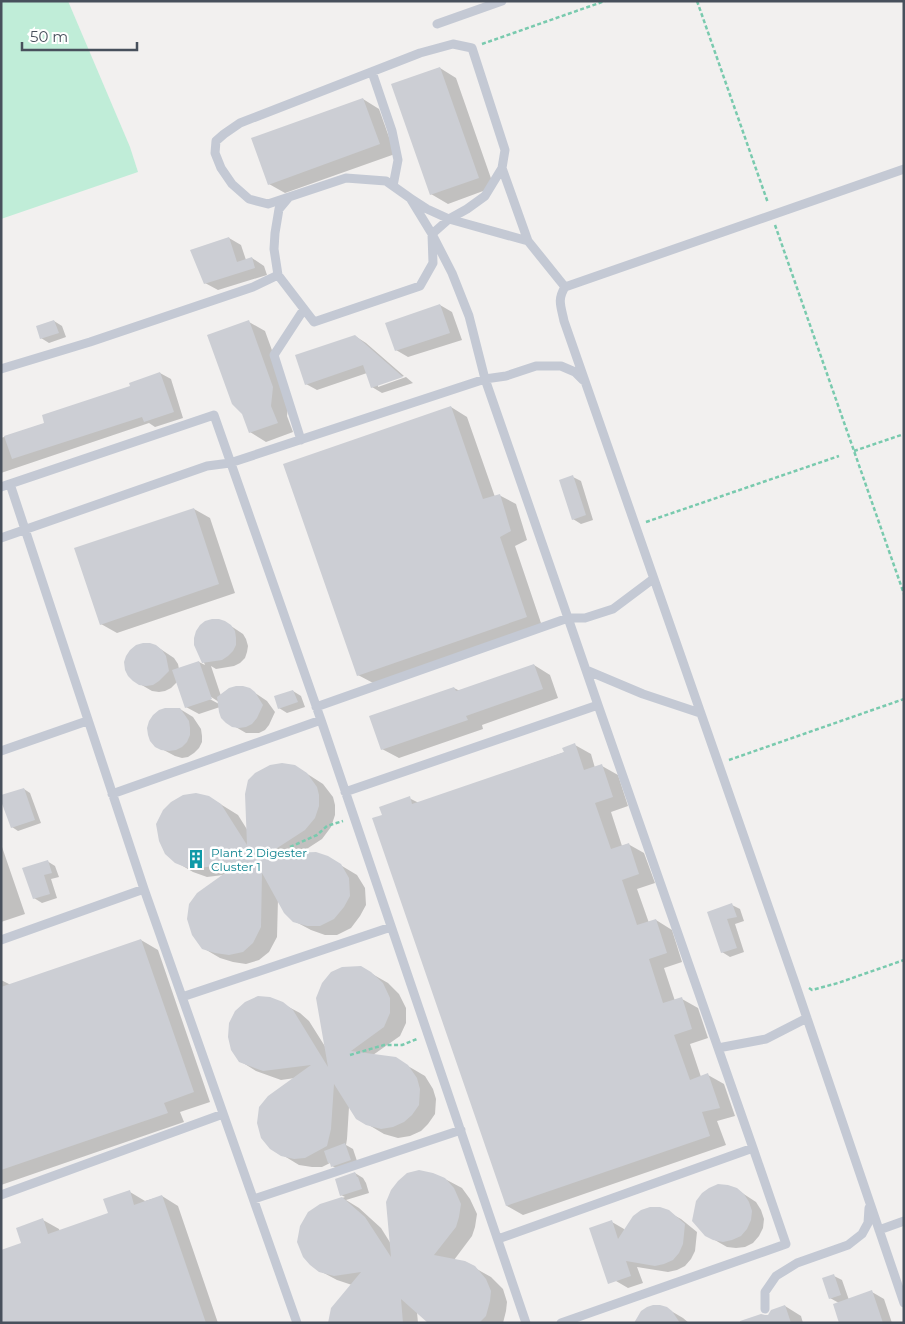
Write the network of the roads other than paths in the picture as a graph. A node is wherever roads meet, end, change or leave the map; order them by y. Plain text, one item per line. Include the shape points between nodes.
1 (502, 1) edge
2 (437, 24) dead end
3 (372, 72) junction
4 (502, 168) junction
5 (904, 169) edge
6 (393, 186) junction
7 (289, 196) junction
8 (410, 198) junction
9 (449, 219) junction
10 (432, 234) junction
11 (528, 241) junction
12 (278, 275) junction
13 (565, 287) junction
14 (304, 309) junction
15 (1, 369) edge
16 (486, 379) junction
17 (586, 384) junction
18 (301, 440) junction
19 (230, 463) junction
20 (5, 486) edge
21 (24, 530) junction
22 (1, 538) edge
23 (653, 578) junction
24 (568, 618) junction
25 (586, 670) junction
26 (598, 705) junction
27 (316, 707) junction
28 (700, 713) junction
29 (321, 720) junction
30 (87, 721) junction
31 (1, 751) edge
32 (345, 792) junction
33 (112, 794) junction
34 (144, 889) junction
35 (392, 927) junction
36 (1, 940) edge
37 (182, 997) junction
38 (807, 1018) junction
39 (718, 1048) junction
40 (223, 1114) junction
41 (460, 1130) junction
42 (753, 1148) junction
43 (1, 1195) edge
44 (254, 1199) junction
45 (869, 1200) junction
46 (904, 1221) edge
47 (879, 1230) junction
48 (498, 1239) junction
49 (904, 1303) edge
50 (765, 1309) dead end
51 (297, 1323) edge
52 (526, 1323) edge
53 (561, 1323) edge

1 - 2 lane
3 - 4 lane via 453,44 472,48 505,150
3 - 6 lane via 398,160
3 - 7 lane via 240,123 216,142 215,153 221,168 232,184 249,199 268,204
4 - 9 lane via 485,196
4 - 11 lane
5 - 13 lane
6 - 7 lane via 386,181 346,178
6 - 8 lane
7 - 12 lane via 279,209 275,233
8 - 9 lane
8 - 10 lane
9 - 10 lane
9 - 11 lane
10 - 14 lane via 433,263 420,286 314,322
10 - 16 lane via 469,316
11 - 13 lane
12 - 14 lane
12 - 15 lane via 253,287
13 - 17 lane via 560,295 562,312
14 - 18 lane via 274,356
16 - 17 lane via 536,366 561,366 575,372
16 - 18 lane
16 - 24 lane
17 - 23 lane
18 - 19 lane
19 - 20 lane via 214,415
19 - 21 lane via 207,466
19 - 27 lane
20 - 21 lane
21 - 22 lane
21 - 30 lane
23 - 24 lane via 613,609 585,618
23 - 28 lane
24 - 25 lane
24 - 27 lane
25 - 26 lane
25 - 28 lane
26 - 32 lane
26 - 39 lane
27 - 29 lane
28 - 38 lane
29 - 32 lane
29 - 33 lane
30 - 31 lane
30 - 33 lane
32 - 35 lane
33 - 34 lane
34 - 36 lane
34 - 37 lane
35 - 37 lane
35 - 41 lane
37 - 40 lane
38 - 39 lane via 766,1039
38 - 45 lane
39 - 42 lane
40 - 43 lane
40 - 44 lane
41 - 44 lane
41 - 48 lane
42 - 48 lane
42 - 53 lane via 786,1244
44 - 51 lane
45 - 47 lane
45 - 50 lane via 868,1223 862,1234 848,1245 797,1263 776,1276 765,1292
46 - 47 lane
47 - 49 lane
48 - 52 lane

